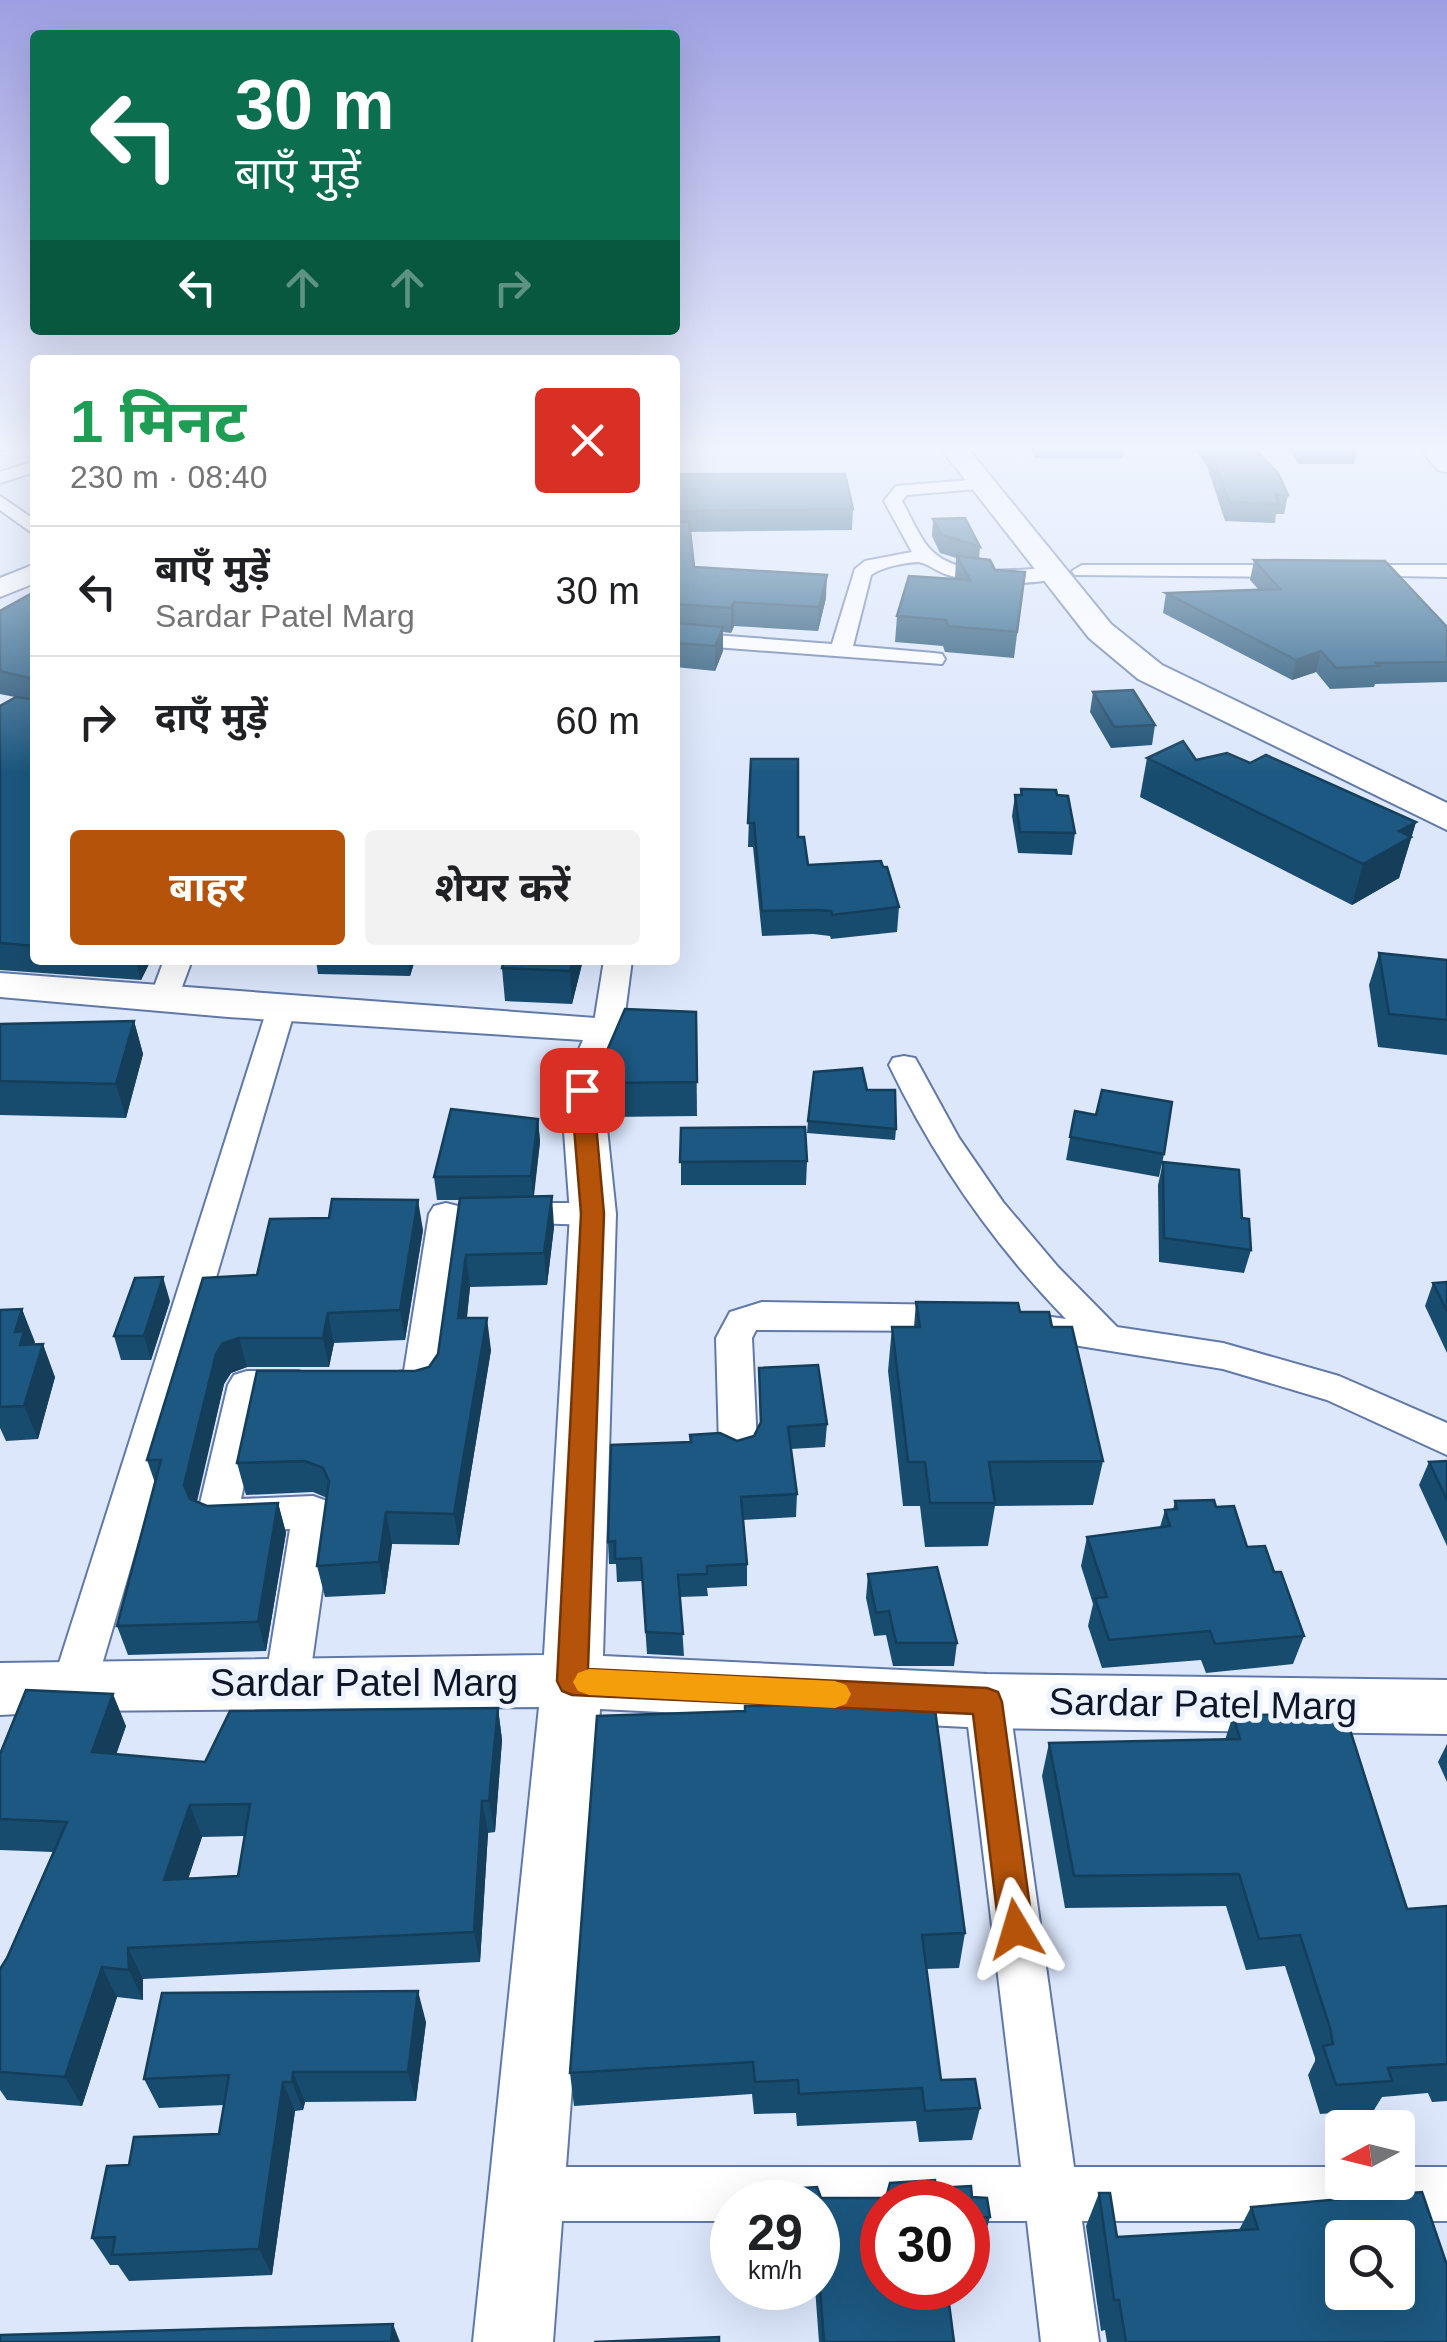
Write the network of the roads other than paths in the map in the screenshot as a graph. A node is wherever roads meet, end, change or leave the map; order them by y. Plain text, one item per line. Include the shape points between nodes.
1 (1050, 554) edge
2 (1054, 554) edge
3 (924, 556) joint
4 (1447, 571) edge
5 (1067, 572) junction
6 (30, 574) edge
7 (0, 588) edge
8 (680, 638) edge
9 (841, 652) junction
10 (934, 659) dead end
11 (1447, 796) edge
12 (1447, 818) edge
13 (176, 965) edge
14 (617, 965) edge
15 (0, 985) edge
16 (162, 1003) junction
17 (282, 1006) junction
18 (608, 1029) junction
19 (904, 1065) dead end
20 (593, 1214) junction
21 (1104, 1336) junction
22 (1447, 1440) edge
23 (738, 1445) edge
24 (572, 1681) junction
25 (74, 1684) junction
26 (287, 1684) junction
27 (0, 1689) edge
28 (987, 1702) junction
29 (1447, 1707) edge
30 (526, 2194) junction
31 (1050, 2194) junction
32 (1447, 2194) edge
33 (513, 2342) edge
34 (1070, 2342) edge

1 - 5 main road
2 - 5 main road
3 - 5 street via 966,573
3 - 9 street via 872,565 862,573
4 - 5 street
5 - 11 main road via 1171,659 1297,728
5 - 12 main road via 1100,631 1150,672
6 - 7 street
8 - 9 street
9 - 10 street
13 - 16 street
14 - 18 street
15 - 16 street
16 - 17 street
17 - 18 street
17 - 25 street
18 - 20 street via 582,1090
19 - 21 street via 927,1116 981,1194 1046,1280
20 - 24 street
20 - 26 street via 428,1215 420,1385 247,1385 216,1516 313,1512
21 - 22 street via 1223,1356 1322,1385
21 - 23 street via 961,1318 762,1315 743,1321 734,1338
24 - 26 street, Sardar Patel Marg
24 - 28 street, Sardar Patel Marg
24 - 30 street
25 - 26 street, Sardar Patel Marg
25 - 27 street, Sardar Patel Marg
28 - 29 street, Sardar Patel Marg
28 - 31 street
30 - 31 street
30 - 33 street
31 - 32 street
31 - 34 street

